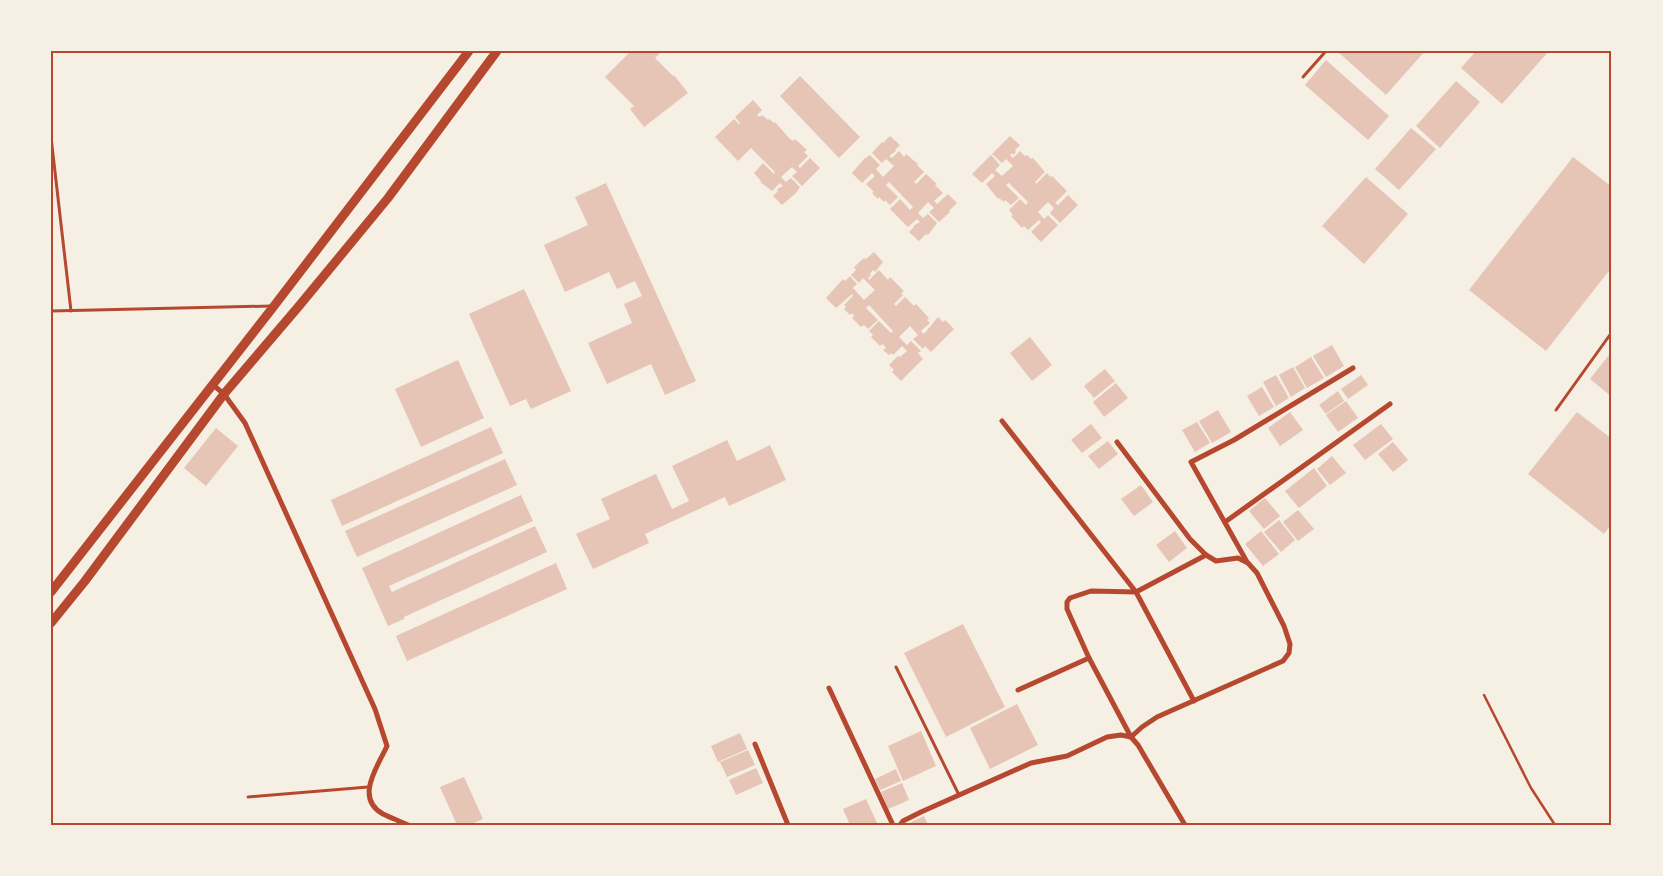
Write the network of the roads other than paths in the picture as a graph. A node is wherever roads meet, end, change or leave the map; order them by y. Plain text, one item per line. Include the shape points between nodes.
1 (469, 51) edge
2 (497, 51) edge
3 (1326, 51) edge
4 (1303, 77) dead end
5 (51, 137) edge
6 (274, 306) junction
7 (51, 311) edge
8 (71, 311) junction
9 (1612, 332) edge
10 (1353, 368) dead end
11 (212, 384) junction
12 (224, 394) junction
13 (1390, 404) dead end
14 (1556, 410) dead end
15 (1002, 420) dead end
16 (1116, 442) dead end
17 (1225, 522) junction
18 (1206, 555) junction
19 (1248, 563) junction
20 (51, 592) edge
21 (1136, 592) junction
22 (51, 623) edge
23 (1089, 658) junction
24 (896, 667) dead end
25 (829, 688) dead end
26 (1018, 690) dead end
27 (1194, 701) junction
28 (1131, 737) junction
29 (755, 744) dead end
30 (368, 787) junction
31 (959, 795) junction
32 (248, 797) dead end
33 (408, 825) edge
34 (788, 825) edge
35 (894, 825) edge
36 (900, 825) edge
37 (1185, 825) edge

1 - 6 main road
2 - 12 main road via 388,198
3 - 4 lane
5 - 8 lane
6 - 8 lane
6 - 11 main road
7 - 8 lane
9 - 14 lane
10 - 17 street via 1234,440 1191,462
11 - 12 street
11 - 20 main road
12 - 22 main road
12 - 30 street via 245,423 374,709 387,746
13 - 17 street
15 - 21 street
16 - 18 street via 1190,539
17 - 19 street
18 - 19 street via 1216,561 1238,558
18 - 21 street
19 - 27 street via 1257,573 1284,626 1289,652 1282,661
21 - 23 street via 1091,591 1067,602 1067,609
21 - 27 street
23 - 26 street
23 - 28 street
24 - 31 lane
25 - 35 street
27 - 28 street via 1157,718
28 - 31 street via 1107,737 1067,756 1031,763
28 - 37 street
29 - 34 street
30 - 32 lane
30 - 33 street via 370,801 381,813
31 - 36 street

